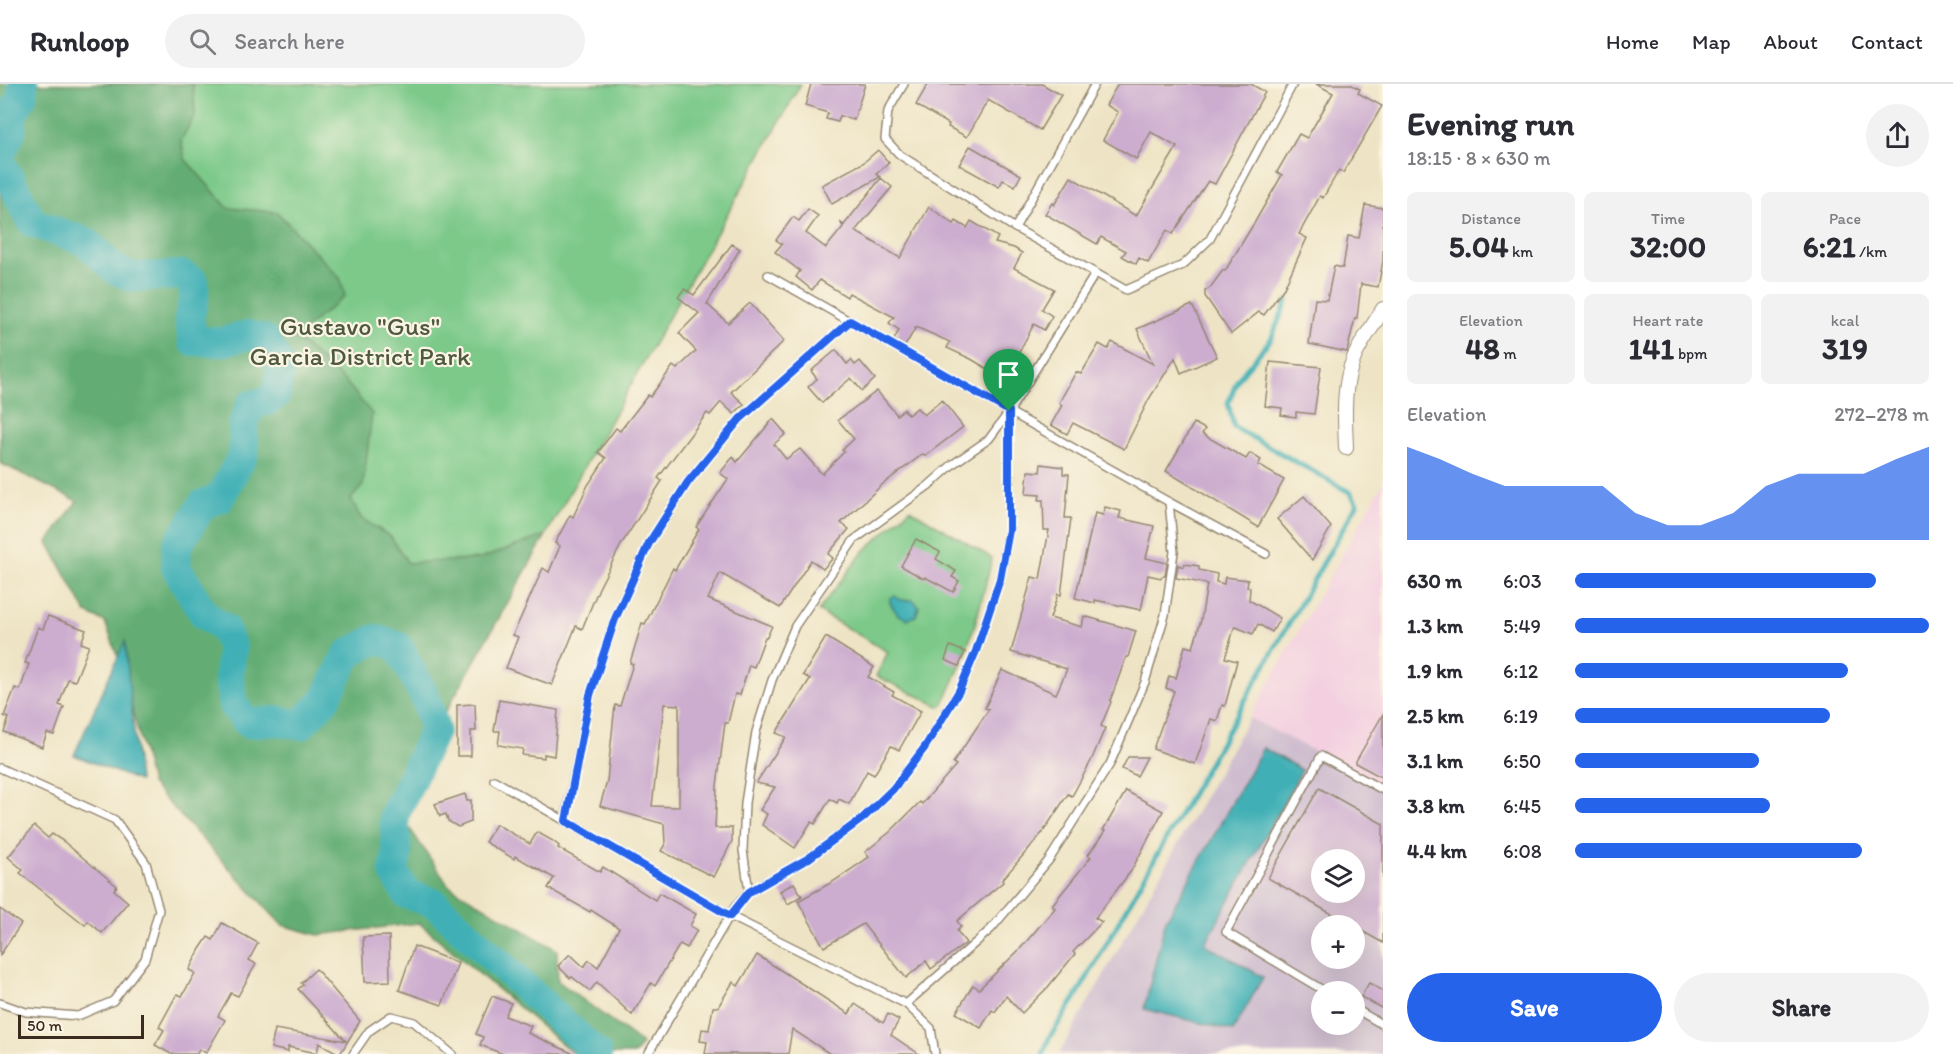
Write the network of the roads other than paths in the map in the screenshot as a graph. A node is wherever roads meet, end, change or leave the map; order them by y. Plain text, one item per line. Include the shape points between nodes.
1 (904, 84) edge
2 (1095, 84) edge
3 (1293, 84) edge
4 (1015, 228) junction
5 (1095, 274) junction
6 (768, 275) dead end
7 (1383, 309) edge
8 (850, 321) junction
9 (1009, 411) junction
10 (1346, 448) dead end
11 (1169, 502) junction
12 (1266, 554) dead end
13 (0, 768) edge
14 (494, 780) dead end
15 (1383, 790) edge
16 (566, 821) junction
17 (749, 892) junction
18 (730, 916) junction
19 (1311, 983) edge
20 (0, 1003) edge
21 (906, 1004) junction
22 (1365, 1014) edge
23 (1383, 1025) edge
24 (652, 1053) edge
25 (353, 1054) edge
26 (452, 1054) edge
27 (935, 1054) edge

1 - 4 lane via 888,111 885,139 900,155
2 - 4 lane
3 - 5 lane via 1210,239 1183,265 1126,290
4 - 5 lane
5 - 9 lane
6 - 8 lane
7 - 10 street via 1349,375
8 - 9 lane
8 - 16 lane via 740,419 688,482 649,543 615,619 590,695
9 - 11 lane
9 - 17 lane via 989,439 854,540 795,626 756,732 745,803 743,850
9 - 17 lane via 1009,530 1000,579 959,691 925,747 893,789 863,818 809,858
11 - 12 lane
11 - 21 lane via 1174,552 1165,615 1145,682 1110,764 1049,860 991,929
13 - 20 lane via 115,820 146,863 159,910 145,959 113,1001 78,1016 26,1012
14 - 16 lane
15 - 19 lane via 1321,756 1226,932
16 - 18 lane
17 - 18 lane
18 - 21 lane
18 - 24 lane
21 - 27 lane via 931,1028
22 - 23 lane
25 - 26 lane via 369,1031 391,1016 414,1022

